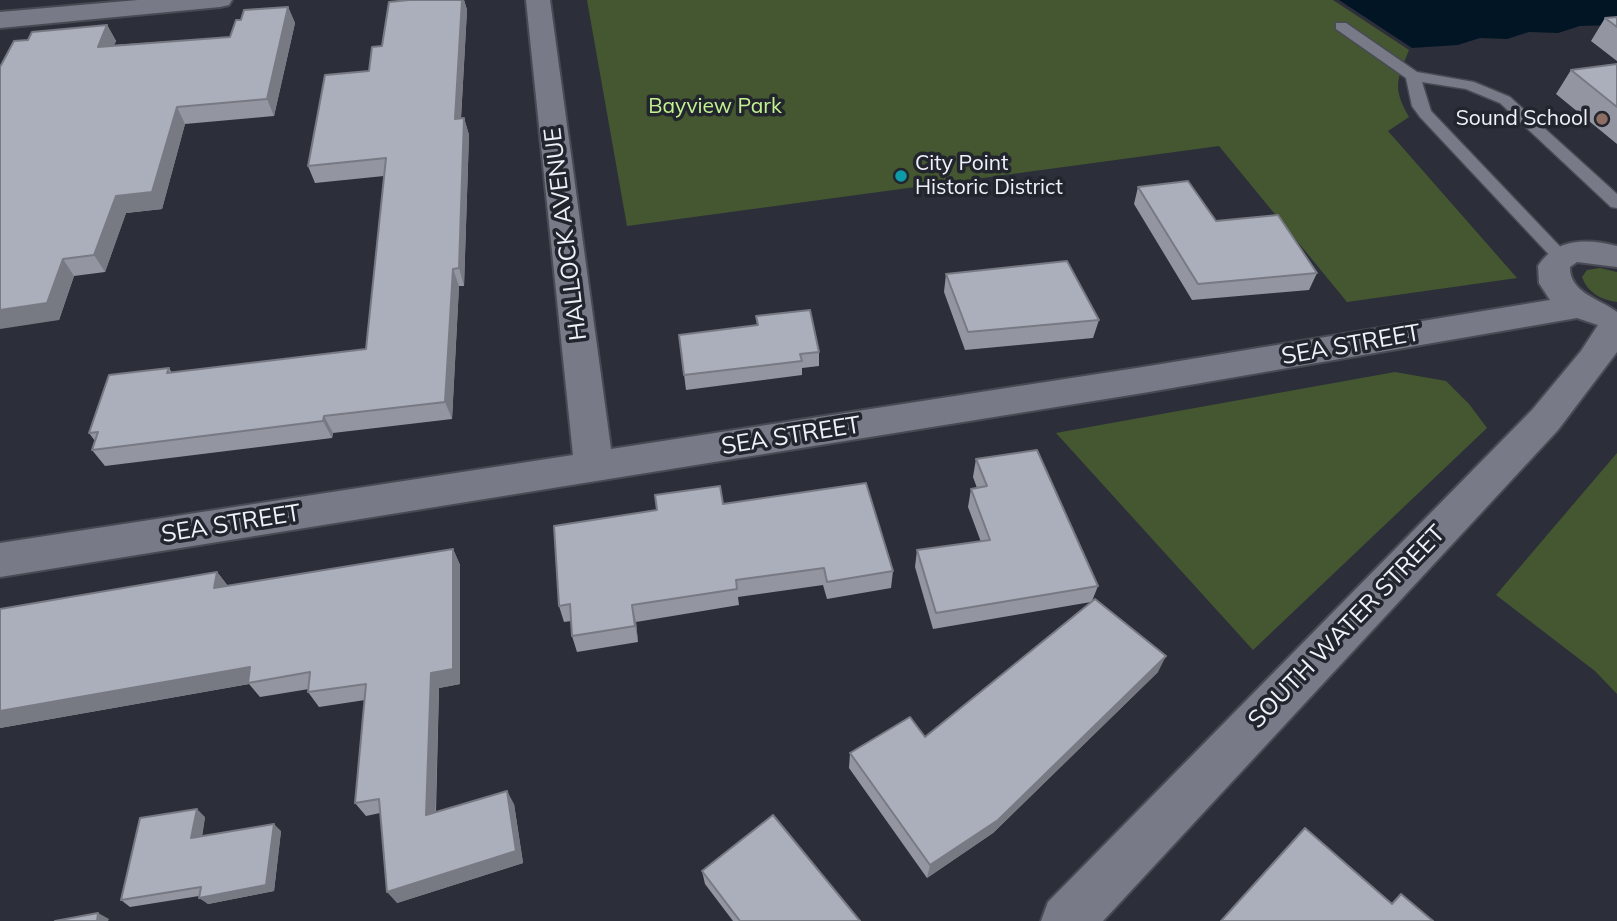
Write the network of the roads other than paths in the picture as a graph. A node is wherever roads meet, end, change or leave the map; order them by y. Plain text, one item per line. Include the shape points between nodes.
1 (220, 0) edge
2 (538, 0) edge
3 (0, 20) edge
4 (1341, 26) dead end
5 (1413, 76) junction
6 (1617, 203) edge
7 (1561, 257) junction
8 (1617, 257) edge
9 (1605, 317) edge
10 (594, 468) junction
11 (0, 560) edge
12 (1067, 921) edge

1 - 3 street
2 - 10 street, HALLOCK AVENUE
4 - 5 lane
5 - 6 lane via 1469,85 1505,100
5 - 7 lane via 1425,114
7 - 8 street via 1587,251
7 - 9 street via 1552,271 1556,284
9 - 10 street, SEA STREET
9 - 12 street, SOUTH WATER STREET via 1594,360 1545,419
10 - 11 street, SEA STREET

